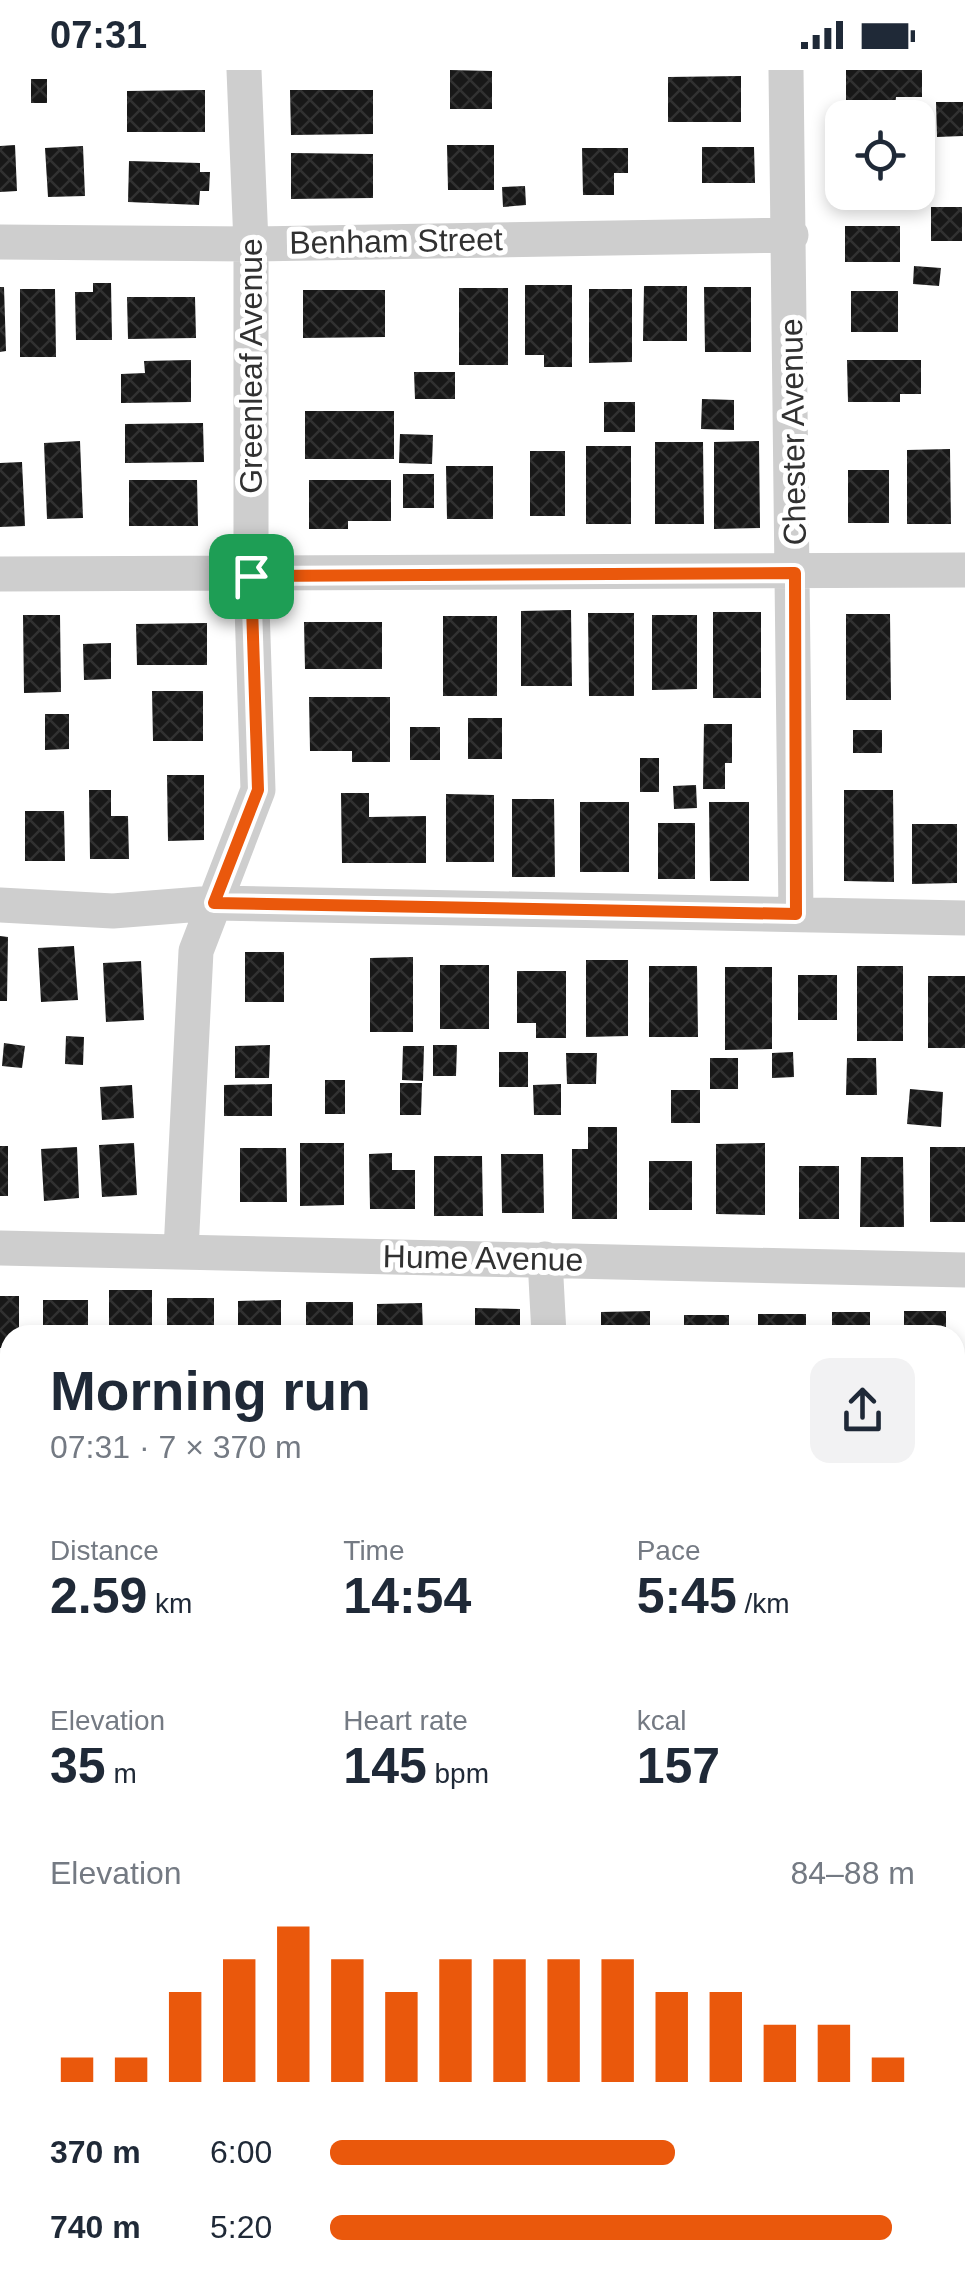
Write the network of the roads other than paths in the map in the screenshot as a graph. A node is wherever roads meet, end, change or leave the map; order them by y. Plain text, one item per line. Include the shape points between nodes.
1 (244, 70) edge
2 (786, 70) edge
3 (791, 235) junction
4 (0, 242) edge
5 (251, 244) junction
6 (965, 570) edge
7 (795, 573) junction
8 (0, 574) edge
9 (251, 576) junction
10 (214, 903) junction
11 (0, 906) edge
12 (796, 914) junction
13 (965, 918) edge
14 (0, 1248) edge
15 (181, 1251) junction
16 (546, 1259) junction
17 (965, 1270) edge
18 (549, 1325) edge

1 - 5 street, Greenleaf Avenue
2 - 3 street, Chester Avenue
3 - 5 street, Benham Street
3 - 7 street, Chester Avenue
4 - 5 street, Benham Street
5 - 9 street, Greenleaf Avenue
6 - 7 street
7 - 9 street
7 - 12 street, Chester Avenue
8 - 9 street
9 - 10 street, Greenleaf Avenue via 258,790
10 - 11 street via 113,911
10 - 12 street
10 - 15 street, Greenleaf Avenue via 196,951
12 - 13 street
14 - 15 street, Hume Avenue
15 - 16 street, Hume Avenue
16 - 17 street, Hume Avenue
16 - 18 street

